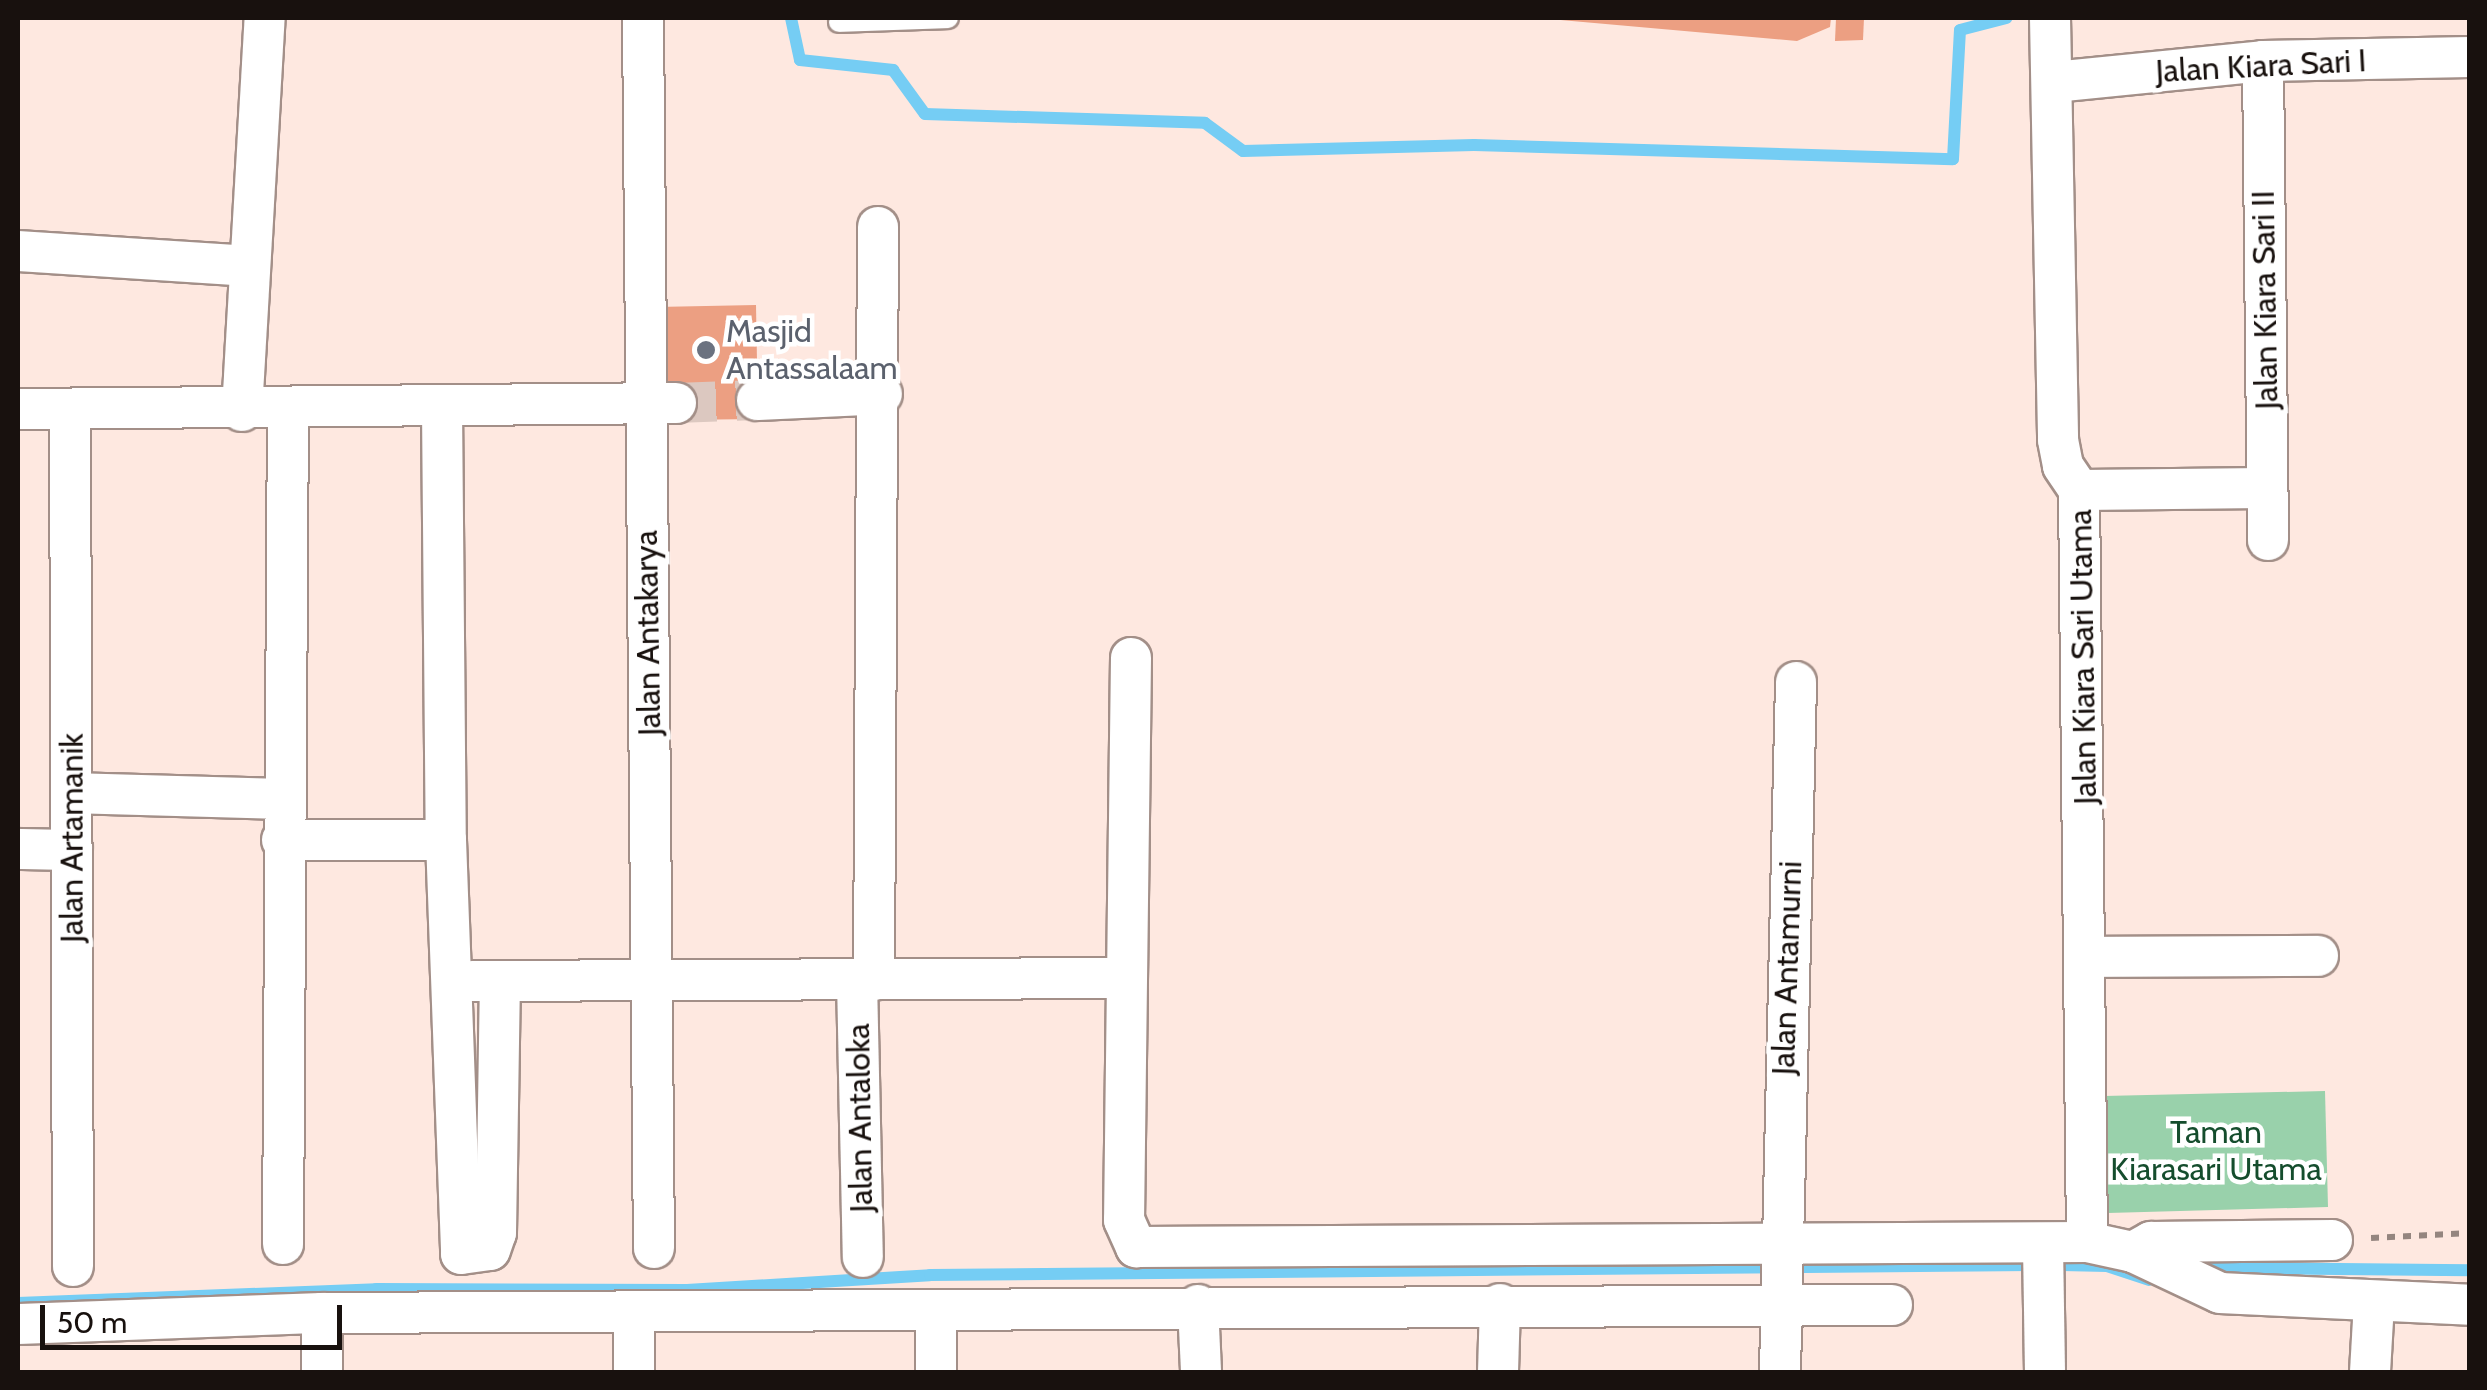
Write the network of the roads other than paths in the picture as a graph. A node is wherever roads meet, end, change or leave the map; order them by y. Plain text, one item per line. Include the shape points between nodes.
1 (265, 18) edge
2 (644, 18) edge
3 (948, 18) edge
4 (2050, 18) edge
5 (839, 22) dead end
6 (2470, 57) edge
7 (2263, 61) junction
8 (2054, 82) junction
9 (878, 227) dead end
10 (18, 250) edge
11 (250, 266) junction
12 (882, 394) junction
13 (757, 400) tunnel mouth
14 (661, 403) junction
15 (442, 406) junction
16 (288, 409) junction
17 (18, 410) edge
18 (70, 410) junction
19 (242, 410) junction
20 (2267, 488) junction
21 (2080, 490) junction
22 (2268, 540) dead end
23 (1131, 658) dead end
24 (1796, 682) dead end
25 (72, 793) junction
26 (281, 799) junction
27 (282, 840) junction
28 (446, 840) junction
29 (18, 849) edge
30 (72, 850) junction
31 (2318, 956) dead end
32 (2089, 957) junction
33 (1126, 978) junction
34 (866, 980) junction
35 (453, 981) junction
36 (500, 981) junction
37 (652, 982) junction
38 (2332, 1240) road end
39 (2087, 1242) junction
40 (283, 1244) dead end
41 (2043, 1245) junction
42 (654, 1248) dead end
43 (863, 1257) dead end
44 (73, 1266) dead end
45 (2162, 1267) junction
46 (1779, 1269) junction
47 (2374, 1303) junction
48 (1500, 1304) junction
49 (1198, 1305) junction
50 (1892, 1305) dead end
51 (2470, 1305) edge
52 (634, 1313) junction
53 (322, 1314) junction
54 (936, 1314) junction
55 (18, 1324) edge
56 (322, 1372) edge
57 (634, 1372) edge
58 (936, 1372) edge
59 (1201, 1372) edge
60 (1498, 1372) edge
61 (1780, 1372) edge
62 (2045, 1372) edge
63 (2370, 1372) edge

1 - 11 street
2 - 14 street, Jalan Antakarya
3 - 5 lane
4 - 8 street, Jalan Kiara Sari Utama
6 - 7 street, Jalan Kiara Sari I
7 - 8 street, Jalan Kiara Sari I
7 - 20 street, Jalan Kiara Sari II
8 - 21 street, Jalan Kiara Sari Utama via 2058,440 2062,466
9 - 12 street, Jalan Antaloka
10 - 11 street
11 - 19 street
12 - 13 street
12 - 34 street, Jalan Antaloka
14 - 15 street
14 - 37 street, Jalan Antakarya
15 - 16 street
15 - 28 street
16 - 19 street
16 - 26 street
17 - 18 street
18 - 19 street
18 - 25 street, Jalan Artamanik
20 - 21 street
20 - 22 street, Jalan Kiara Sari II
21 - 32 street, Jalan Kiara Sari Utama
23 - 33 street
24 - 46 street, Jalan Antamurni
25 - 26 street
25 - 30 street, Jalan Artamanik
26 - 27 street
27 - 28 street
27 - 40 street
28 - 35 street
29 - 30 street
30 - 44 street, Jalan Artamanik
31 - 32 street
32 - 39 street, Jalan Kiara Sari Utama
33 - 34 street
33 - 46 street via 1124,1220 1136,1247
34 - 37 street
34 - 43 street, Jalan Antaloka
35 - 36 street
35 - 36 street via 461,1254 490,1250 496,1233
36 - 37 street
37 - 42 street, Jalan Antakarya
38 - 45 street via 2151,1242
39 - 41 street
39 - 45 street
41 - 46 street
41 - 62 street
45 - 47 street
46 - 48 street
46 - 50 street
46 - 61 street, Jalan Antamurni
47 - 51 street
47 - 63 street
48 - 49 street
48 - 60 street
49 - 54 street
49 - 59 street
52 - 53 street
52 - 54 street
52 - 57 street
53 - 55 street
53 - 56 street
54 - 58 street

